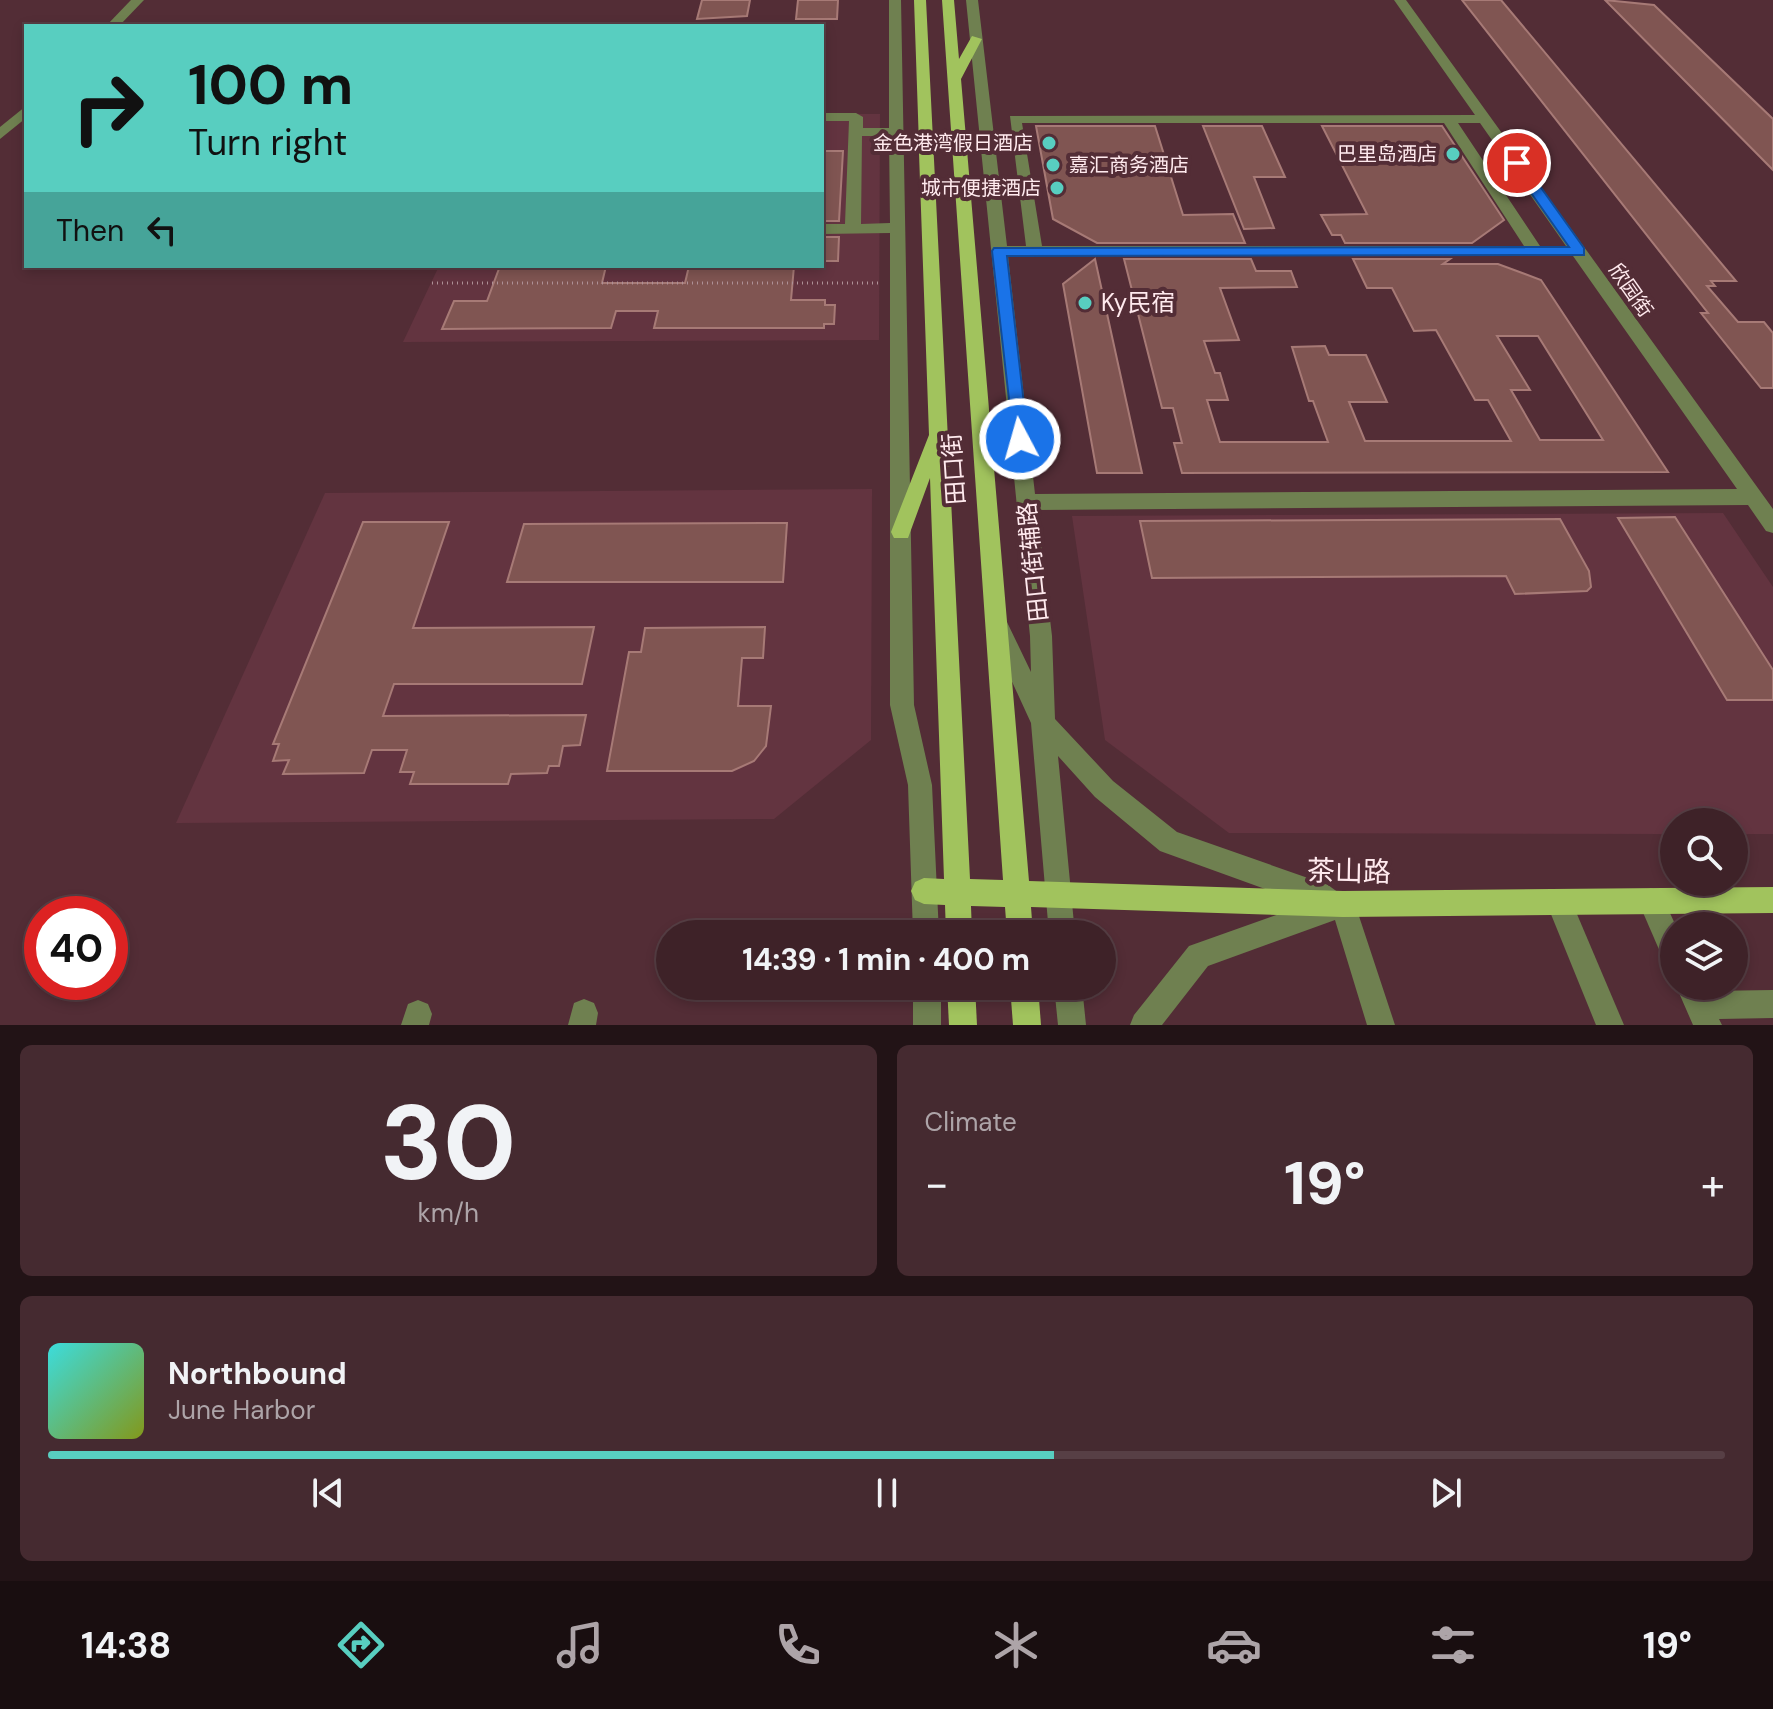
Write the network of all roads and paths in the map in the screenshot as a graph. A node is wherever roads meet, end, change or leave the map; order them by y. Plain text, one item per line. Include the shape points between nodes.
1 (138, 0) edge
2 (895, 0) edge
3 (920, 0) edge
4 (948, 0) edge
5 (972, 0) edge
6 (1400, 0) edge
7 (114, 24) edge
8 (976, 39) junction
9 (954, 79) junction
10 (24, 112) edge
11 (824, 117) edge
12 (1448, 119) junction
13 (1486, 119) junction
14 (856, 132) junction
15 (0, 135) edge
16 (897, 140) junction
17 (926, 149) junction
18 (861, 228) junction
19 (898, 228) junction
20 (824, 229) edge
21 (999, 251) junction
22 (1035, 251) junction
23 (1535, 251) junction
24 (1579, 251) junction
25 (432, 283) dead end
26 (898, 283) junction
27 (938, 428) junction
28 (1753, 497) junction
29 (1026, 502) junction
30 (1773, 525) edge
31 (901, 532) junction
32 (996, 622) junction
33 (1043, 723) junction
34 (924, 891) junction
35 (957, 891) junction
36 (1017, 892) junction
37 (1058, 893) junction
38 (1773, 900) edge
39 (1651, 901) junction
40 (1559, 902) junction
41 (1343, 904) junction
42 (925, 920) edge
43 (958, 920) edge
44 (1019, 920) edge
45 (1061, 920) edge
46 (1660, 921) edge
47 (927, 1000) edge
48 (962, 1000) edge
49 (1025, 1000) edge
50 (1069, 1000) edge
51 (1773, 1004) edge
52 (1699, 1005) edge
53 (927, 1025) edge
54 (963, 1025) edge
55 (1027, 1025) edge
56 (1072, 1025) edge
57 (1144, 1025) edge
58 (1381, 1025) edge
59 (1610, 1025) edge

1 - 7 street
2 - 16 street
3 - 17 main road, 田口街
4 - 9 main road, 田口街
5 - 8 street, 田口街辅路
6 - 13 street, 欣园街
8 - 9 main road
8 - 21 street, 田口街辅路
9 - 32 main road, 田口街
10 - 15 street
11 - 14 street via 856,117
12 - 13 street
12 - 22 street via 1015,119
12 - 23 street
13 - 24 street, 欣园街
14 - 16 street
14 - 18 street
16 - 17 main road
16 - 19 street
17 - 27 main road, 田口街
18 - 19 street
18 - 20 street
19 - 26 street
21 - 22 street
21 - 29 street, 田口街辅路
22 - 23 street
23 - 24 street
24 - 28 street, 欣园街
25 - 26 path
26 - 31 street
27 - 31 main road
27 - 35 main road, 田口街
28 - 29 street
28 - 30 street, 欣园街
29 - 33 street, 田口街辅路 via 1041,636
31 - 34 street via 902,705 920,785
32 - 33 street
32 - 36 main road, 田口街
33 - 37 street, 田口街辅路
33 - 41 street via 1104,789 1169,842
34 - 35 main road, 茶山路
34 - 42 street
35 - 36 main road, 茶山路
35 - 43 main road, 田口街
36 - 37 main road, 茶山路
36 - 44 main road, 田口街
37 - 41 main road, 茶山路
37 - 45 street, 田口街辅路
38 - 39 main road, 茶山路
39 - 40 main road, 茶山路
39 - 46 street
40 - 41 main road, 茶山路
40 - 59 street
41 - 57 street via 1199,956
41 - 58 street
47 - 53 street
48 - 54 main road
49 - 55 main road
50 - 56 street
51 - 52 street

